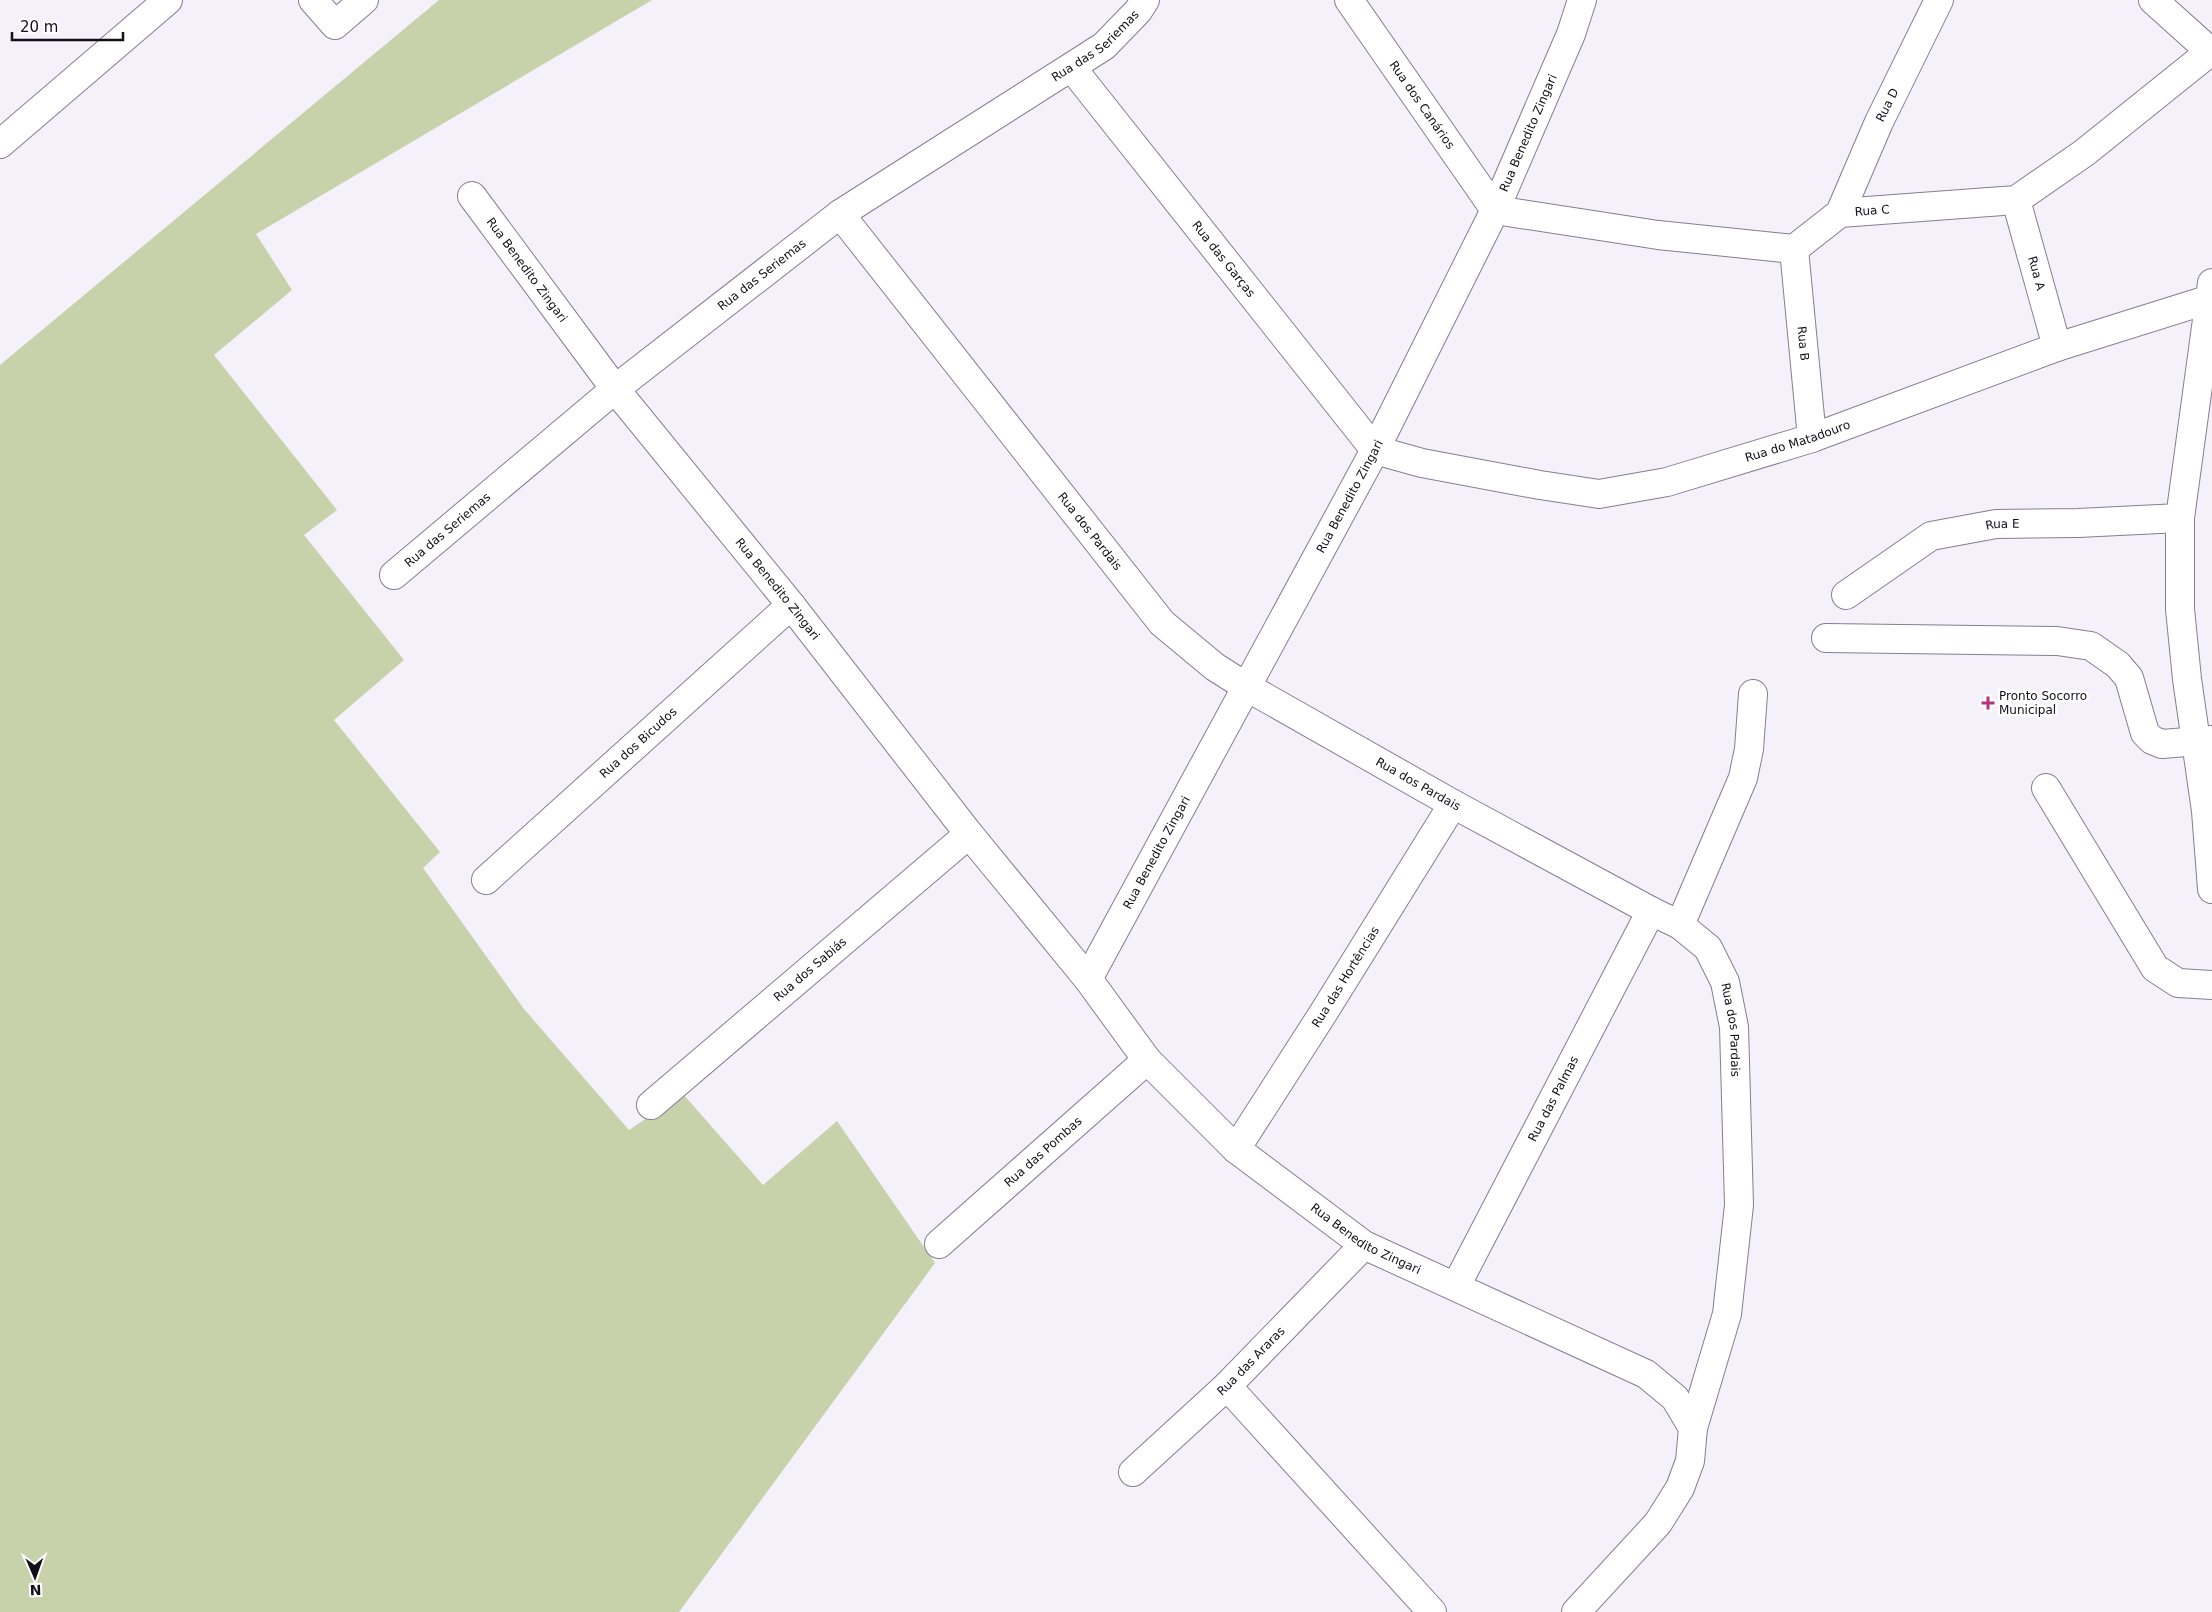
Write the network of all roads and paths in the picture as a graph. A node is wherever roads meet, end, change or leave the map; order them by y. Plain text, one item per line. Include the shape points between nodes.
1 (168, 0) edge
2 (314, 0) edge
3 (364, 0) edge
4 (1145, 0) edge
5 (1349, 0) edge
6 (1582, 0) edge
7 (1939, 0) edge
8 (2153, 0) edge
9 (2212, 52) edge
10 (1072, 68) junction
11 (0, 144) edge
12 (472, 196) dead end
13 (2016, 200) junction
14 (1495, 210) junction
15 (1840, 213) junction
16 (840, 214) junction
17 (1794, 249) junction
18 (2211, 291) edge
19 (2057, 347) junction
20 (616, 389) junction
21 (1812, 438) junction
22 (1375, 450) junction
23 (2180, 518) junction
24 (394, 575) dead end
25 (1846, 595) dead end
26 (791, 605) junction
27 (1826, 638) dead end
28 (1245, 686) junction
29 (1753, 694) dead end
30 (2204, 741) edge
31 (2046, 788) dead end
32 (1453, 804) junction
33 (2209, 815) edge
34 (969, 834) junction
35 (486, 880) dead end
36 (2212, 889) edge
37 (1651, 911) junction
38 (1680, 925) junction
39 (1088, 979) junction
40 (2212, 985) edge
41 (1147, 1060) junction
42 (651, 1105) dead end
43 (1236, 1149) junction
44 (939, 1244) dead end
45 (1364, 1245) junction
46 (1456, 1286) junction
47 (1227, 1386) junction
48 (1693, 1428) junction
49 (1133, 1472) dead end
50 (1432, 1612) edge
51 (1576, 1612) edge

1 - 11 street
2 - 3 street via 335,24
4 - 10 street, Rua das Seriemas via 1104,46
5 - 14 street, Rua dos Canários
6 - 14 street, Rua Benedito Zingari via 1571,34
7 - 15 street, Rua D via 1879,122
8 - 9 street
9 - 13 street via 2084,153
10 - 16 street, Rua das Seriemas
10 - 22 street, Rua das Garças
12 - 20 street, Rua Benedito Zingari
13 - 15 street, Rua C
13 - 19 street, Rua A
14 - 17 street via 1658,235
14 - 22 street, Rua Benedito Zingari
15 - 17 street, Rua C
16 - 20 street, Rua das Seriemas
16 - 28 street, Rua dos Pardais via 1162,623 1215,667
17 - 21 street, Rua B
18 - 19 street, Rua do Matadouro
18 - 23 street
19 - 21 street, Rua do Matadouro
20 - 24 street, Rua das Seriemas
20 - 26 street, Rua Benedito Zingari
21 - 22 street, Rua do Matadouro via 1667,482 1599,494 1422,462
22 - 28 street, Rua Benedito Zingari
23 - 25 street, Rua E via 1996,524 1931,536
23 - 30 street via 2180,609 2186,679
26 - 34 street, Rua Benedito Zingari
26 - 35 street, Rua dos Bicudos
27 - 30 street via 2057,641 2091,646 2118,665 2129,678 2145,733 2152,740 2162,744
28 - 32 street, Rua dos Pardais
28 - 39 street, Rua Benedito Zingari
29 - 38 street via 1749,749 1743,778
30 - 33 street
31 - 40 street via 2155,968 2178,983
32 - 37 street, Rua dos Pardais
32 - 43 street, Rua das Hortências
33 - 36 street
34 - 39 street, Rua Benedito Zingari
34 - 42 street, Rua dos Sabiás
37 - 38 street, Rua dos Pardais
37 - 46 street, Rua das Palmas
38 - 48 street, Rua dos Pardais via 1708,948 1725,982 1734,1027 1738,1205 1730,1294
39 - 41 street, Rua Benedito Zingari
41 - 43 street, Rua Benedito Zingari
41 - 44 street, Rua das Pombas
43 - 45 street, Rua Benedito Zingari
45 - 46 street, Rua Benedito Zingari
45 - 47 street, Rua das Araras
46 - 48 street, Rua Benedito Zingari via 1646,1374 1675,1398
47 - 49 street, Rua das Araras
47 - 50 street
48 - 51 street, Rua dos Pardais via 1690,1461 1680,1488 1658,1523

